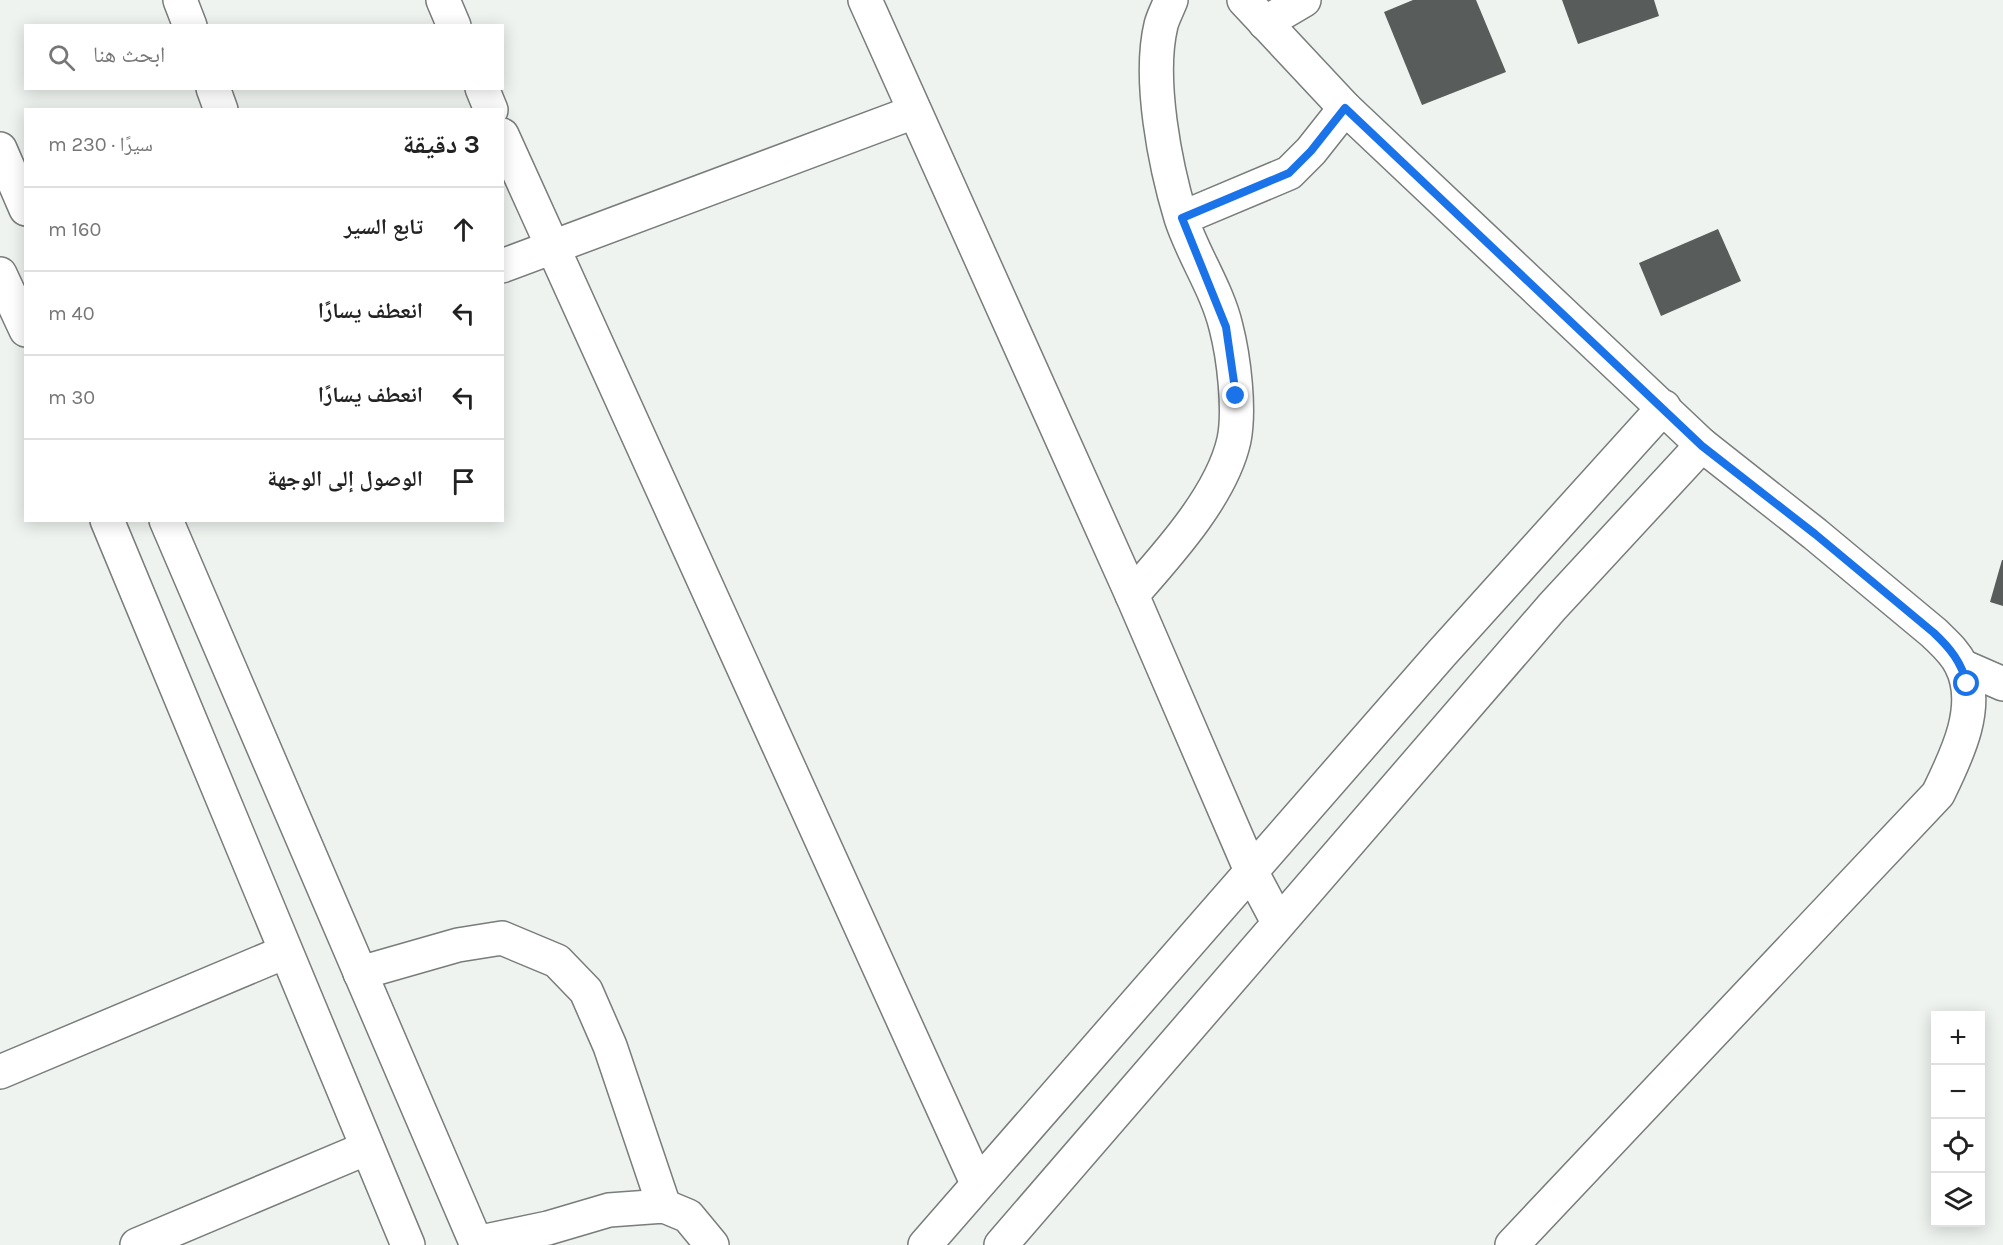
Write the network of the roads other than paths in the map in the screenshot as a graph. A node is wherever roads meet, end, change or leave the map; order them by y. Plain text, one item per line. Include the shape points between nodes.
1 (180, 0) edge
2 (443, 0) edge
3 (865, 0) edge
4 (1172, 0) edge
5 (1304, 0) edge
6 (1254, 11) edge
7 (189, 24) edge
8 (453, 24) edge
9 (214, 90) edge
10 (483, 90) edge
11 (220, 108) edge
12 (490, 108) edge
13 (1345, 108) junction
14 (914, 112) junction
15 (504, 139) edge
16 (0, 149) edge
17 (24, 204) edge
18 (1182, 218) junction
19 (552, 247) junction
20 (504, 265) edge
21 (0, 274) edge
22 (24, 326) edge
23 (1664, 407) junction
24 (1702, 446) junction
25 (108, 522) edge
26 (167, 522) edge
27 (1132, 595) junction
28 (1962, 666) junction
29 (2003, 684) edge
30 (1252, 873) junction
31 (1278, 922) junction
32 (285, 952) junction
33 (360, 974) junction
34 (0, 1072) edge
35 (367, 1148) junction
36 (977, 1183) junction
37 (664, 1206) junction
38 (477, 1244) edge
39 (137, 1245) edge
40 (408, 1245) edge
41 (712, 1245) edge
42 (925, 1245) edge
43 (1002, 1245) edge
44 (1512, 1245) edge

1 - 7 street
2 - 8 street
3 - 14 street
4 - 18 street via 1161,25 1155,76 1163,136
5 - 6 street
6 - 13 street
9 - 11 street
10 - 12 street
13 - 18 street via 1289,173
13 - 23 street
14 - 19 street
14 - 27 street
15 - 19 street
16 - 17 street
18 - 27 street via 1226,327 1236,396 1234,440 1218,480 1181,540
19 - 20 street
19 - 36 street
21 - 22 street
23 - 24 street
23 - 30 street via 1441,654
24 - 28 street via 1934,633
24 - 31 street via 1551,607
25 - 32 street
26 - 33 street
27 - 30 street
28 - 29 street
28 - 44 street via 1968,706 1962,740 1938,794
30 - 31 street
30 - 36 street
31 - 43 street
32 - 34 street
32 - 35 street
33 - 37 street via 458,945 502,938 557,961 586,991 606,1037
33 - 38 street
35 - 39 street
35 - 40 street
36 - 42 street
37 - 38 street via 609,1210
37 - 41 street via 688,1216

